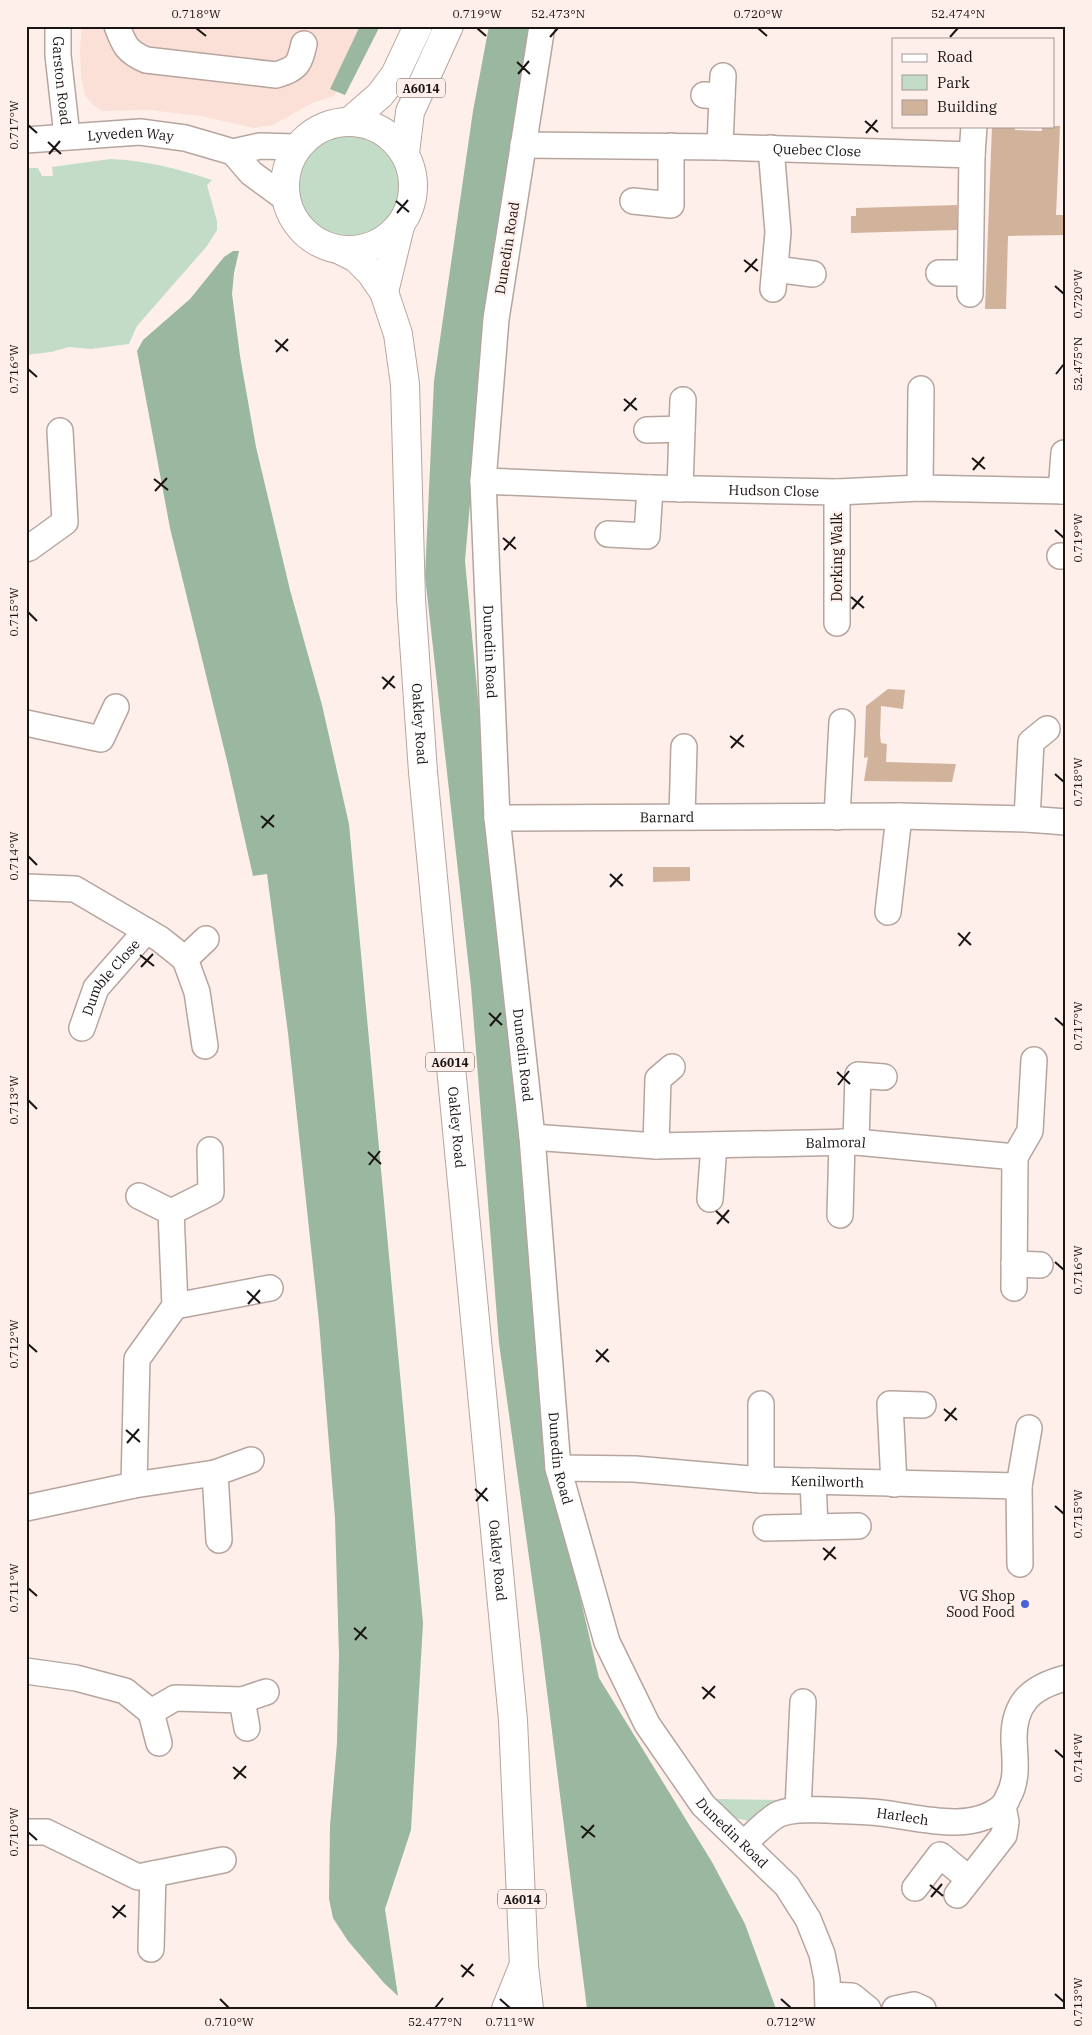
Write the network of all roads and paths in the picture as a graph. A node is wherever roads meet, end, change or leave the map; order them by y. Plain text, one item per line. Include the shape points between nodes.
1 (58, 26) edge
2 (117, 26) edge
3 (418, 26) edge
4 (449, 26) edge
5 (542, 26) edge
6 (304, 44) dead end
7 (716, 89) dead end
8 (350, 121) junction
9 (974, 128) edge
10 (67, 136) junction
11 (26, 140) edge
12 (524, 145) junction
13 (671, 146) junction
14 (296, 147) junction
15 (720, 147) junction
16 (771, 148) junction
17 (233, 152) junction
18 (405, 153) junction
19 (972, 156) junction
20 (285, 198) junction
21 (633, 200) dead end
22 (400, 226) junction
23 (342, 251) junction
24 (939, 273) dead end
25 (813, 274) dead end
26 (384, 292) junction
27 (920, 389) dead end
28 (683, 400) dead end
29 (682, 429) junction
30 (648, 430) dead end
31 (60, 431) dead end
32 (1064, 453) dead end
33 (483, 481) junction
34 (650, 488) junction
35 (680, 488) junction
36 (920, 488) junction
37 (1064, 491) edge
38 (837, 492) junction
39 (608, 534) dead end
40 (26, 549) edge
41 (837, 622) dead end
42 (116, 707) dead end
43 (842, 722) dead end
44 (26, 724) edge
45 (1047, 729) dead end
46 (684, 746) dead end
47 (682, 816) junction
48 (899, 816) junction
49 (837, 817) junction
50 (497, 818) junction
51 (1027, 819) junction
52 (1066, 822) edge
53 (26, 887) edge
54 (888, 912) dead end
55 (146, 931) junction
56 (206, 939) dead end
57 (185, 959) junction
58 (82, 1028) dead end
59 (205, 1046) dead end
60 (1034, 1060) dead end
61 (672, 1067) dead end
62 (884, 1077) dead end
63 (532, 1137) junction
64 (849, 1142) junction
65 (714, 1145) junction
66 (656, 1146) junction
67 (210, 1150) dead end
68 (1015, 1157) junction
69 (139, 1196) dead end
70 (710, 1199) dead end
71 (171, 1212) junction
72 (840, 1215) dead end
73 (1014, 1264) junction
74 (1040, 1265) dead end
75 (270, 1288) dead end
76 (1014, 1288) dead end
77 (175, 1306) junction
78 (760, 1404) dead end
79 (923, 1405) dead end
80 (1029, 1428) dead end
81 (251, 1460) dead end
82 (558, 1468) junction
83 (215, 1474) junction
84 (761, 1480) junction
85 (813, 1481) junction
86 (894, 1484) junction
87 (134, 1485) junction
88 (1019, 1486) junction
89 (26, 1508) edge
90 (858, 1526) dead end
91 (815, 1527) junction
92 (766, 1528) dead end
93 (219, 1540) dead end
94 (1020, 1564) dead end
95 (26, 1671) edge
96 (1066, 1678) edge
97 (266, 1692) dead end
98 (242, 1700) junction
99 (152, 1712) junction
100 (796, 1713) dead end
101 (247, 1728) dead end
102 (159, 1743) dead end
103 (1003, 1806) junction
104 (798, 1809) junction
105 (26, 1832) edge
106 (744, 1843) junction
107 (223, 1860) dead end
108 (153, 1874) junction
109 (915, 1888) dead end
110 (151, 1949) dead end
111 (524, 1966) junction
112 (828, 2002) edge
113 (506, 2009) edge
114 (529, 2009) edge
115 (868, 2009) edge
116 (895, 2009) edge
117 (923, 2009) edge

1 - 10 street, Garston Road
2 - 6 street via 124,46 146,60 276,75 292,70 300,60
3 - 8 main road, A6014 via 395,74 380,95
4 - 18 main road, A6014 via 410,112
5 - 12 street, Dunedin Road
7 - 15 street
8 - 14 main road via 330,124 311,133
8 - 18 main road via 372,125 391,136
9 - 19 street
10 - 11 street, Lyveden Way
10 - 17 street, Lyveden Way via 161,134
12 - 13 street, Quebec Close
12 - 33 street, Dunedin Road via 496,319
13 - 15 street, Quebec Close
13 - 21 street via 671,205
14 - 17 street, Lyveden Way via 260,146
14 - 20 main road via 284,180
15 - 16 street, Quebec Close
16 - 19 street, Quebec Close
16 - 25 street via 778,232 774,279
17 - 20 street via 251,173
18 - 22 main road via 412,171 414,190
19 - 24 street via 970,283
20 - 23 main road via 292,218 305,234 322,245
22 - 23 main road via 384,241 364,249
22 - 26 main road
23 - 26 main road, Oakley Road via 356,258
26 - 111 main road, Oakley Road / A6014 via 398,334 405,384 410,599 422,762 513,1720
27 - 36 street
28 - 29 street
29 - 30 street
29 - 35 street
31 - 40 street via 65,522
32 - 37 street
33 - 34 street, Hudson Close
33 - 50 street, Dunedin Road
34 - 35 street, Hudson Close
34 - 39 street via 647,536
35 - 38 street, Hudson Close
36 - 37 street, Hudson Close
36 - 38 street, Hudson Close
38 - 41 street, Dorking Walk
42 - 44 street via 101,739
43 - 49 street
45 - 51 street via 1031,742
46 - 47 street
47 - 49 street, Barnard
47 - 50 street, Barnard
48 - 49 street, Barnard
48 - 51 street, Barnard
48 - 54 street
50 - 63 street, Dunedin Road
51 - 52 street, Barnard
53 - 55 street, Dumble Close via 75,889
55 - 57 street, Dumble Close
55 - 58 street, Dumble Close via 96,988
56 - 57 street
57 - 59 street via 197,992
60 - 68 street via 1030,1131
61 - 66 street via 658,1079
62 - 64 street via 858,1076
63 - 66 street, Balmoral
63 - 82 street, Dunedin Road
64 - 65 street, Balmoral
64 - 68 street, Balmoral
64 - 72 street
65 - 66 street, Balmoral
65 - 70 street
67 - 71 street via 211,1192
68 - 73 street
69 - 71 street
71 - 77 street
73 - 74 street
73 - 76 street
75 - 77 street
77 - 87 street via 137,1359
78 - 84 street
79 - 86 street via 890,1404
80 - 88 street
81 - 83 street
82 - 84 street, Kenilworth via 635,1469
82 - 106 street, Dunedin Road via 607,1642 647,1724 703,1805
83 - 87 street
83 - 93 street
84 - 85 street, Kenilworth
85 - 86 street, Kenilworth
85 - 91 street
86 - 88 street, Kenilworth
87 - 89 street
88 - 94 street
90 - 91 street
91 - 92 street
95 - 99 street via 76,1678 125,1691
96 - 103 street via 1034,1690 1023,1703 1016,1718 1012,1791
97 - 98 street
98 - 99 street via 175,1698
98 - 101 street
99 - 102 street
100 - 104 street
103 - 104 street, Harlech via 980,1818 964,1821
103 - 109 street via 1004,1835 959,1880 940,1855
104 - 106 street, Harlech via 778,1815
105 - 108 street via 46,1832 138,1878
106 - 112 street, Dunedin Road via 787,1886 808,1919 822,1954
107 - 108 street
108 - 110 street
111 - 113 main road, Oakley Road / A6014
111 - 114 main road, Oakley Road / A6014
112 - 115 street via 852,1996
116 - 117 street via 914,2005

